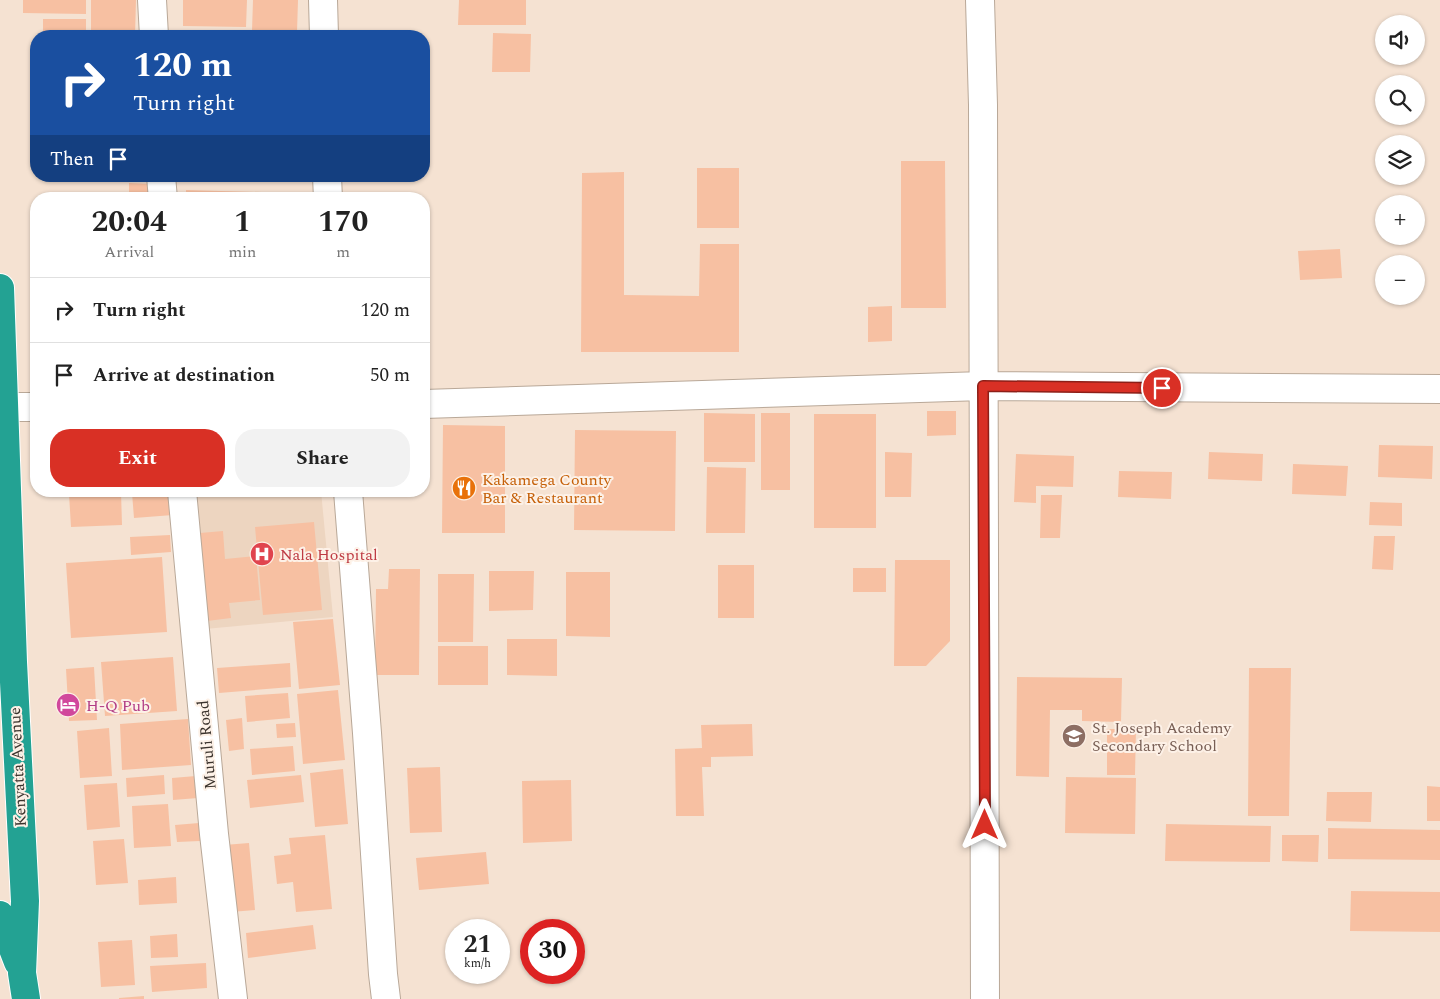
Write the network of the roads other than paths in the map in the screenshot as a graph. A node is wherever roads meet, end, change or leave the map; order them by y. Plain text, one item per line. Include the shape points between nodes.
1 (152, 0) edge
2 (323, 0) edge
3 (980, 0) edge
4 (154, 30) edge
5 (324, 30) edge
6 (0, 288) edge
7 (983, 386) junction
8 (1440, 389) edge
9 (430, 404) edge
10 (2, 406) edge
11 (30, 407) edge
12 (183, 497) edge
13 (348, 497) edge
14 (6, 662) edge
15 (0, 915) edge
16 (24, 986) edge
17 (234, 999) edge
18 (386, 999) edge
19 (985, 999) edge

1 - 4 street
2 - 5 street
3 - 7 street
6 - 10 highway, Kenyatta Avenue
7 - 8 street
7 - 9 street
7 - 19 street
10 - 11 street
10 - 14 highway, Kenyatta Avenue
12 - 17 street, Muruli Road via 214,834
13 - 18 street
14 - 16 highway, Kenyatta Avenue via 25,901
15 - 16 highway, Kenyatta Avenue

